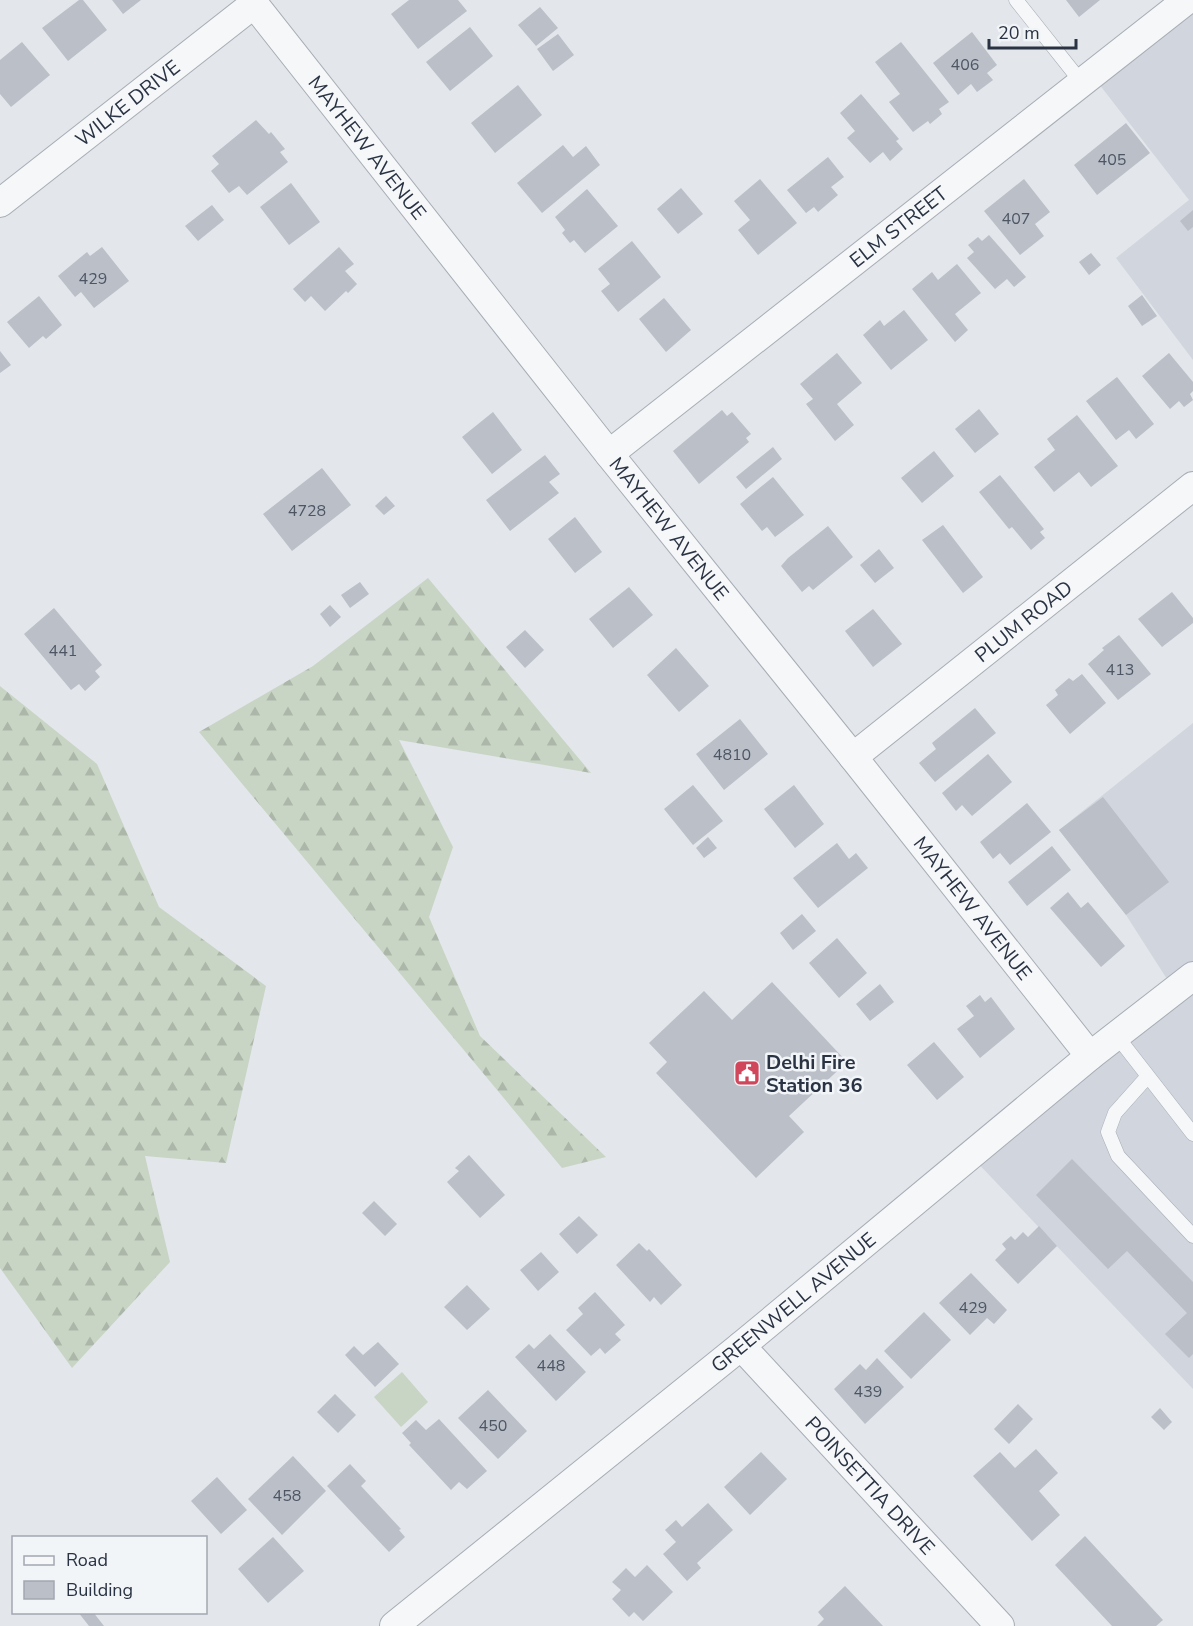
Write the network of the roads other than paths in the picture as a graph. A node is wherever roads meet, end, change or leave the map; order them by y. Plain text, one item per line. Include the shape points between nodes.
1 (1016, 0) edge
2 (1187, 0) edge
3 (253, 2) edge
4 (1082, 83) junction
5 (0, 204) edge
6 (609, 454) junction
7 (1193, 486) edge
8 (853, 757) junction
9 (1193, 976) edge
10 (1116, 1035) junction
11 (1090, 1056) junction
12 (1148, 1076) junction
13 (1193, 1134) edge
14 (1193, 1236) edge
15 (741, 1346) junction
16 (394, 1626) edge
17 (1000, 1626) edge

1 - 4 lane
2 - 4 street, ELM STREET
3 - 5 street, WILKE DRIVE
3 - 6 street, MAYHEW AVENUE
4 - 6 street, ELM STREET
6 - 8 street, MAYHEW AVENUE
7 - 8 street, PLUM ROAD
8 - 11 street, MAYHEW AVENUE
9 - 10 street, GREENWELL AVENUE
10 - 11 street, GREENWELL AVENUE
10 - 12 lane
11 - 15 street, GREENWELL AVENUE
12 - 13 lane
12 - 14 lane via 1115,1113 1108,1132 1118,1156
15 - 16 street, GREENWELL AVENUE
15 - 17 street, POINSETTIA DRIVE

